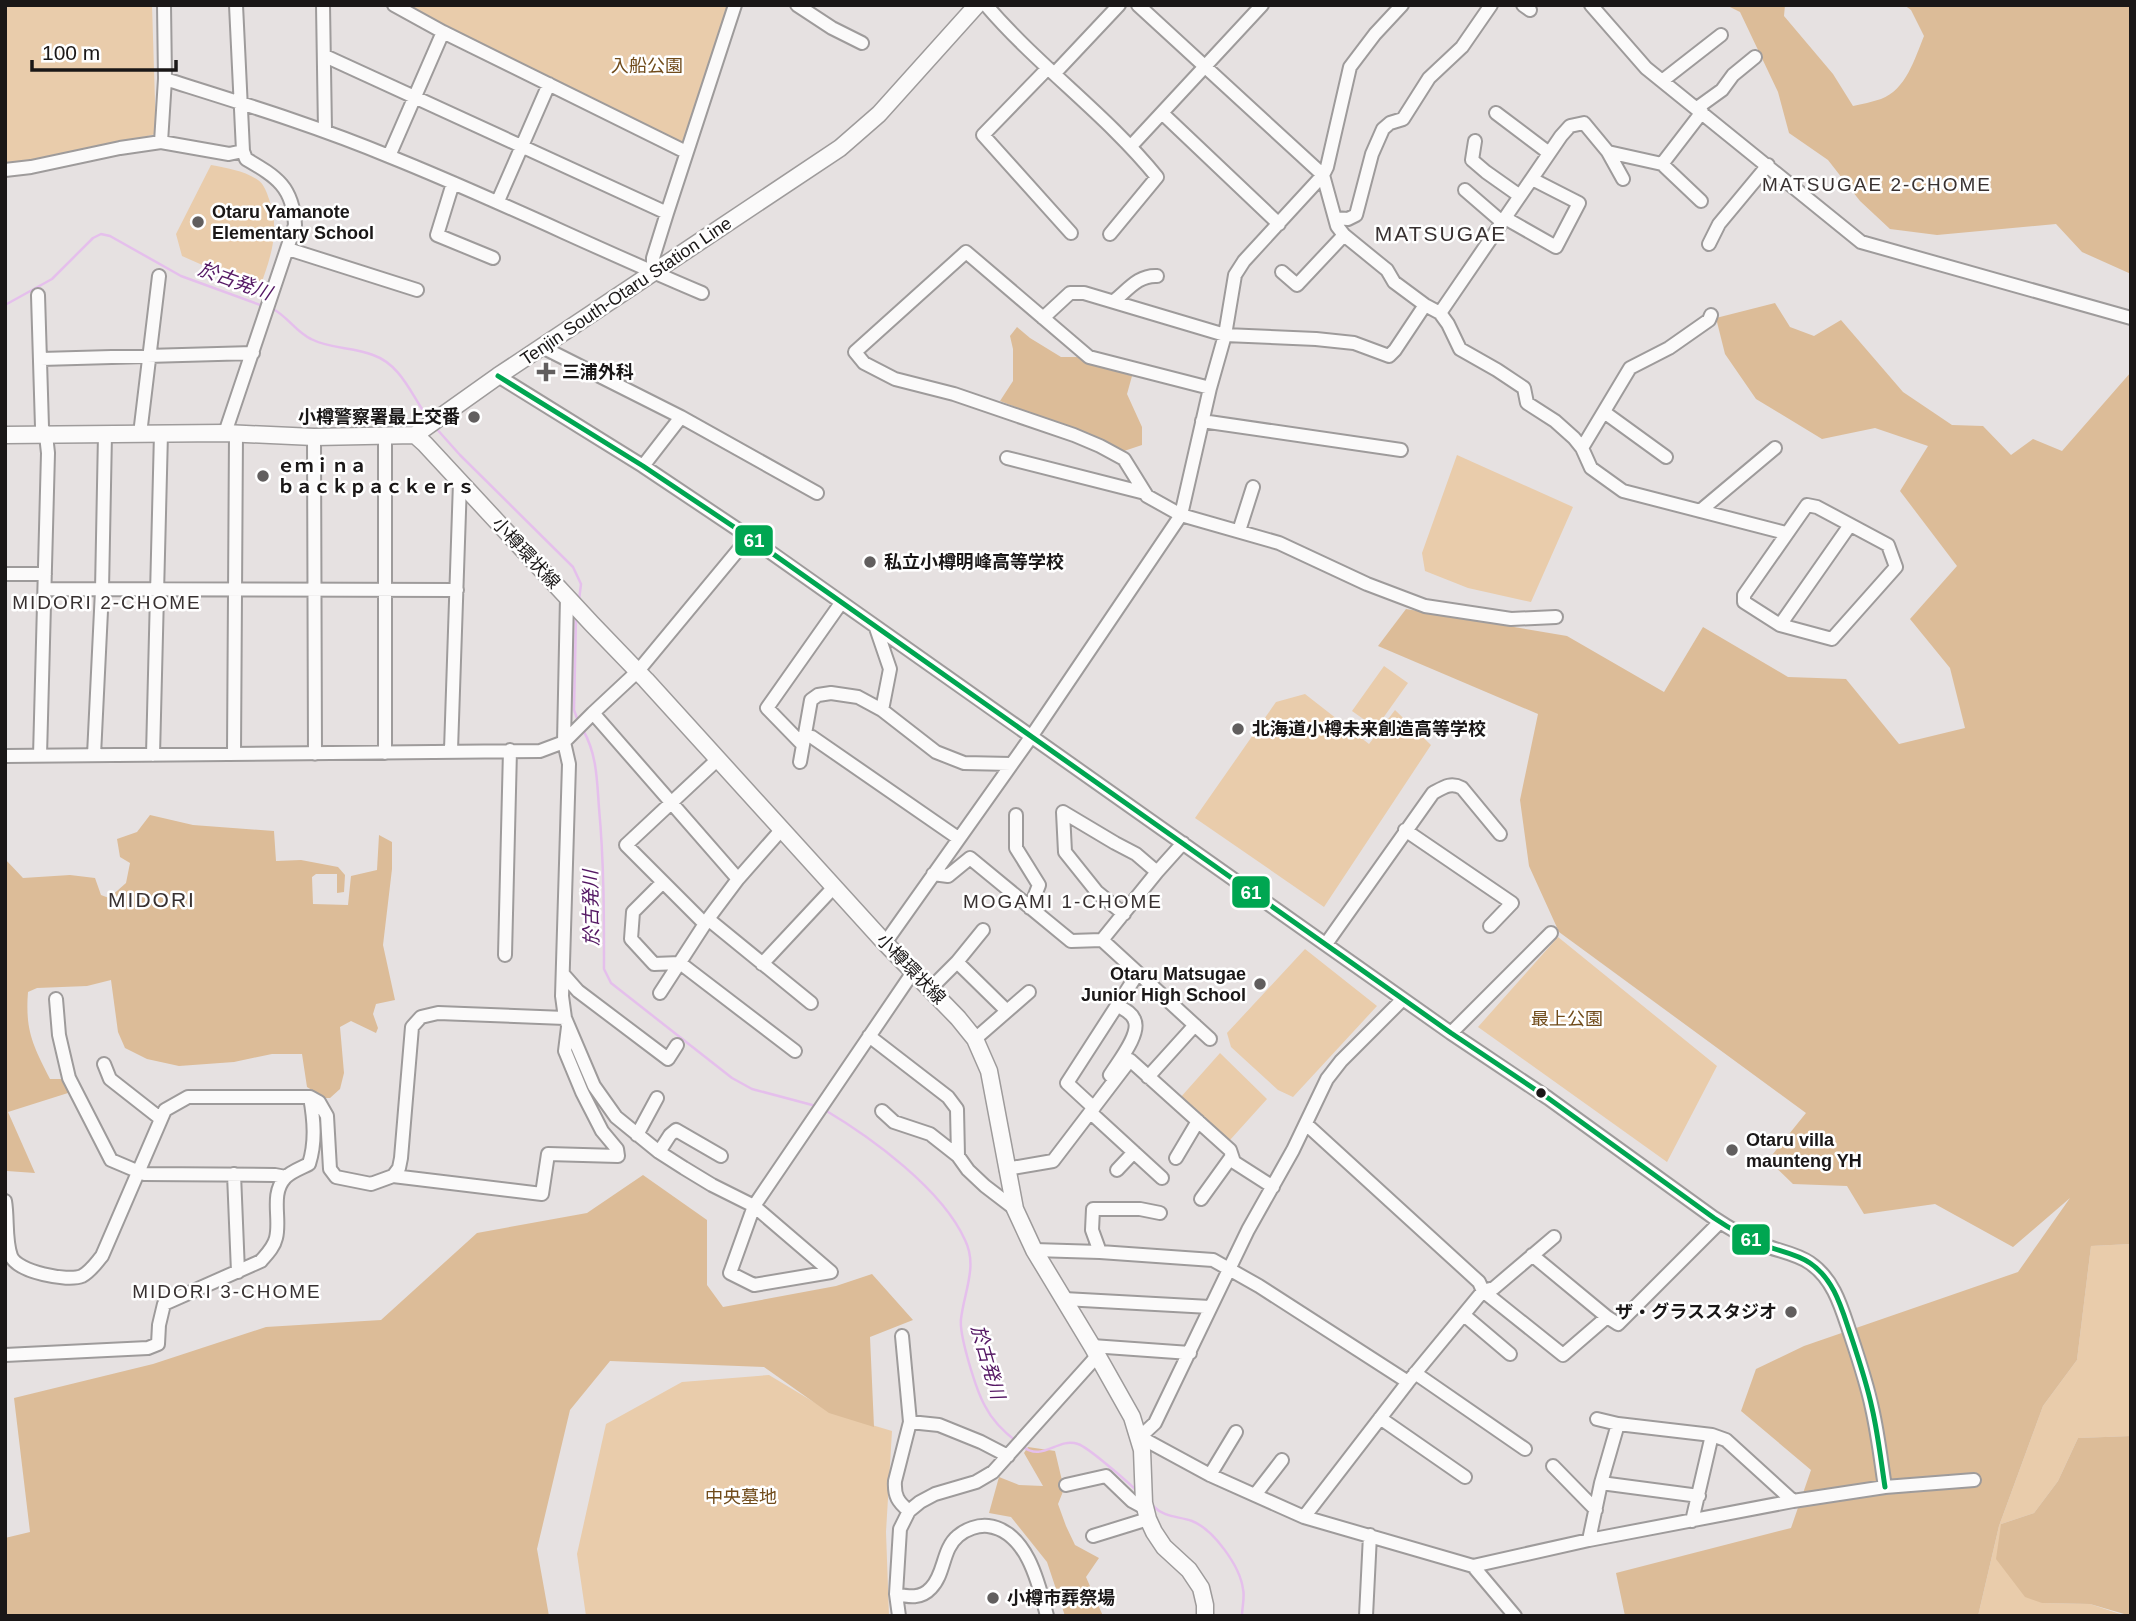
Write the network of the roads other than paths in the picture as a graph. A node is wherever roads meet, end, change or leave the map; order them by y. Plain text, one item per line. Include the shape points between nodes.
1 (164, 5) edge
2 (236, 5) edge
3 (323, 5) edge
4 (394, 5) edge
5 (735, 5) edge
6 (797, 5) edge
7 (977, 5) edge
8 (986, 5) edge
9 (1119, 5) edge
10 (1138, 5) edge
11 (1402, 5) edge
12 (1491, 5) edge
13 (1591, 5) edge
14 (1257, 7) edge
15 (443, 32) junction
16 (1721, 35) dead end
17 (862, 43) dead end
18 (326, 57) junction
19 (1755, 57) dead end
20 (1205, 67) junction
21 (1051, 71) junction
22 (165, 79) junction
23 (1662, 81) junction
24 (549, 85) junction
25 (415, 98) junction
26 (240, 103) junction
27 (1700, 110) junction
28 (1162, 113) junction
29 (1496, 113) dead end
30 (326, 131) junction
31 (1475, 141) dead end
32 (161, 142) junction
33 (1132, 145) junction
34 (522, 148) junction
35 (243, 151) junction
36 (686, 152) junction
37 (1608, 152) junction
38 (1549, 153) junction
39 (389, 156) junction
40 (1662, 164) junction
41 (1768, 165) junction
42 (5, 170) edge
43 (1323, 175) junction
44 (1532, 179) junction
45 (1623, 179) dead end
46 (453, 183) junction
47 (1465, 190) dead end
48 (1520, 196) junction
49 (498, 201) junction
50 (1701, 201) dead end
51 (667, 212) junction
52 (1335, 218) junction
53 (1504, 220) junction
54 (1279, 224) junction
55 (1072, 233) dead end
56 (1110, 234) dead end
57 (1344, 235) junction
58 (1709, 243) dead end
59 (288, 249) junction
60 (493, 258) dead end
61 (653, 272) junction
62 (1282, 272) dead end
63 (159, 276) dead end
64 (1157, 276) dead end
65 (417, 290) dead end
66 (702, 293) dead end
67 (38, 295) dead end
68 (1114, 302) junction
69 (1425, 305) junction
70 (1440, 313) junction
71 (1711, 315) dead end
72 (1043, 318) junction
73 (2131, 318) edge
74 (1224, 335) junction
75 (542, 347) junction
76 (253, 353) junction
77 (150, 357) junction
78 (41, 359) junction
79 (498, 376) junction
80 (1210, 388) junction
81 (1604, 412) junction
82 (681, 418) junction
83 (1202, 421) junction
84 (419, 432) junction
85 (161, 433) junction
86 (230, 433) junction
87 (105, 434) junction
88 (140, 434) junction
89 (5, 435) edge
90 (46, 435) junction
91 (385, 436) junction
92 (314, 437) junction
93 (1582, 448) junction
94 (1775, 448) dead end
95 (1401, 450) dead end
96 (1666, 457) dead end
97 (1007, 458) dead end
98 (643, 466) junction
99 (460, 482) junction
100 (1253, 487) dead end
101 (817, 493) dead end
102 (1145, 493) junction
103 (1700, 512) junction
104 (1181, 515) junction
105 (1850, 525) junction
106 (1239, 531) junction
107 (1786, 533) junction
108 (749, 537) junction
109 (5, 574) edge
110 (45, 574) junction
111 (237, 588) junction
112 (45, 589) junction
113 (158, 589) junction
114 (313, 589) junction
115 (385, 589) junction
116 (102, 590) junction
117 (457, 590) junction
118 (841, 603) junction
119 (574, 605) junction
120 (1556, 617) dead end
121 (1780, 625) junction
122 (876, 628) junction
123 (638, 671) junction
124 (882, 710) junction
125 (593, 713) junction
126 (1031, 737) junction
127 (568, 738) junction
128 (804, 740) junction
129 (452, 750) junction
130 (510, 750) junction
131 (385, 753) junction
132 (234, 754) junction
133 (315, 754) junction
134 (94, 755) junction
135 (153, 755) junction
136 (5, 756) edge
137 (40, 756) junction
138 (718, 759) junction
139 (800, 762) dead end
140 (1011, 764) junction
141 (671, 802) junction
142 (1016, 815) dead end
143 (782, 829) junction
144 (1405, 830) junction
145 (1500, 834) dead end
146 (958, 838) junction
147 (1183, 843) junction
148 (1157, 872) junction
149 (933, 874) junction
150 (738, 879) junction
151 (663, 882) junction
152 (834, 887) junction
153 (1030, 908) junction
154 (1124, 914) junction
155 (707, 921) junction
156 (1490, 926) dead end
157 (983, 930) dead end
158 (1551, 933) dead end
159 (1102, 940) junction
160 (885, 943) junction
161 (1326, 944) junction
162 (505, 955) dead end
163 (957, 962) junction
164 (680, 963) junction
165 (762, 964) junction
166 (913, 972) junction
167 (1138, 973) junction
168 (563, 974) junction
169 (930, 989) junction
170 (1029, 992) dead end
171 (660, 993) dead end
172 (55, 999) dead end
173 (1403, 999) junction
174 (811, 1003) dead end
175 (1117, 1005) junction
176 (1007, 1011) junction
177 (567, 1021) junction
178 (1195, 1025) junction
179 (1451, 1033) junction
180 (869, 1036) junction
181 (975, 1039) junction
182 (1210, 1039) dead end
183 (677, 1045) dead end
184 (795, 1051) dead end
185 (104, 1064) dead end
186 (1149, 1077) junction
187 (1115, 1080) junction
188 (310, 1097) junction
189 (657, 1098) dead end
190 (1092, 1110) junction
191 (882, 1111) dead end
192 (160, 1119) junction
193 (1198, 1121) junction
194 (1306, 1124) junction
195 (637, 1135) junction
196 (659, 1152) junction
197 (1134, 1152) junction
198 (721, 1156) dead end
199 (958, 1156) junction
200 (1232, 1156) junction
201 (1176, 1158) dead end
202 (1006, 1168) junction
203 (1117, 1170) dead end
204 (137, 1172) junction
205 (234, 1174) junction
206 (393, 1176) junction
207 (286, 1177) junction
208 (1162, 1178) dead end
209 (1273, 1187) junction
210 (1201, 1199) dead end
211 (5, 1201) edge
212 (754, 1206) junction
213 (1015, 1209) junction
214 (1160, 1213) dead end
215 (1720, 1222) junction
216 (1554, 1237) dead end
217 (1034, 1251) junction
218 (1100, 1252) junction
219 (1532, 1255) junction
220 (1229, 1268) junction
221 (237, 1272) junction
222 (1483, 1291) junction
223 (1064, 1298) junction
224 (1210, 1307) junction
225 (1464, 1315) junction
226 (1607, 1317) junction
227 (902, 1336) dead end
228 (1094, 1351) junction
229 (1189, 1353) junction
230 (1510, 1354) dead end
231 (5, 1355) edge
232 (1412, 1377) junction
233 (1380, 1418) junction
234 (1597, 1419) dead end
235 (910, 1422) junction
236 (1618, 1424) junction
237 (1237, 1432) dead end
238 (1712, 1435) junction
239 (1140, 1437) junction
240 (1525, 1450) dead end
241 (1009, 1456) junction
242 (1282, 1460) dead end
243 (1553, 1466) dead end
244 (1210, 1475) junction
245 (1465, 1478) dead end
246 (1974, 1479) dead end
247 (1601, 1483) junction
248 (1066, 1485) dead end
249 (1885, 1487) junction
250 (1255, 1495) junction
251 (1699, 1496) junction
252 (1793, 1501) junction
253 (1146, 1510) junction
254 (1596, 1510) junction
255 (909, 1511) junction
256 (1304, 1517) junction
257 (1692, 1521) junction
258 (1370, 1535) junction
259 (1093, 1536) dead end
260 (1589, 1540) junction
261 (1473, 1566) junction
262 (896, 1594) junction
263 (899, 1616) edge
264 (1047, 1616) edge
265 (1205, 1616) edge
266 (1366, 1616) edge
267 (1515, 1616) edge

1 - 22 street
2 - 26 street
3 - 18 street
4 - 15 street
5 - 36 street
6 - 17 street
7 - 61 main road, Tenjin South-Otaru Station Line via 879,114 840,148
8 - 21 street
9 - 21 street
10 - 20 street
11 - 43 street via 1350,66
12 - 52 street via 1462,47 1429,78 1402,119 1383,129 1356,215
13 - 23 street
14 - 20 street
15 - 24 street
15 - 25 street
16 - 23 street
18 - 25 street
18 - 30 street
19 - 27 street
20 - 28 street
20 - 43 street
21 - 33 street
21 - 55 street via 983,135
22 - 26 street
22 - 32 street
23 - 27 street
24 - 34 street
24 - 36 street
25 - 34 street
25 - 39 street
26 - 30 street
26 - 35 street
27 - 40 street
27 - 41 street
28 - 33 street
28 - 54 street
29 - 38 street
30 - 39 street
31 - 48 street via 1472,160
32 - 35 street via 229,154
32 - 42 street
33 - 56 street via 1157,177
34 - 49 street
34 - 51 street
35 - 59 street via 246,159 272,174 291,198 295,225
36 - 51 street
37 - 38 street via 1584,123 1570,126
37 - 40 street
37 - 45 street
38 - 44 street
39 - 46 street
40 - 50 street
41 - 58 street
41 - 73 street via 1861,242
43 - 52 street
43 - 54 street
44 - 48 street
44 - 53 street via 1579,203 1556,247
46 - 49 street
46 - 60 street via 437,235
47 - 53 street
48 - 53 street
49 - 61 street
51 - 61 street
52 - 57 street
53 - 70 street
54 - 74 street via 1235,275
57 - 62 street via 1297,285
57 - 69 street
59 - 65 street
59 - 76 street
61 - 66 street
61 - 75 main road, Tenjin South-Otaru Station Line
63 - 77 street
64 - 68 street via 1140,278
67 - 78 street
68 - 72 street via 1084,292 1070,293
68 - 74 street
69 - 70 street
69 - 74 street via 1389,356 1354,343
70 - 93 street via 1460,349 1524,388 1527,403 1555,421
71 - 81 street via 1669,348 1630,368
72 - 80 street via 1089,358
72 - 102 street via 966,252 855,352 864,363 895,379 1100,446 1124,459
74 - 80 street
75 - 79 main road, Tenjin South-Otaru Station Line
75 - 82 street
76 - 77 street
76 - 86 street
77 - 78 street
77 - 88 street
78 - 90 street
79 - 84 main road, Tenjin South-Otaru Station Line
79 - 98 street
80 - 83 street
81 - 93 street
81 - 96 street
82 - 98 street
82 - 101 street
83 - 95 street
83 - 104 street
84 - 91 main road
84 - 99 main road, 小樽環状線
85 - 86 main road
85 - 88 main road
85 - 113 street
86 - 92 main road
86 - 111 street
87 - 88 main road
87 - 90 main road
87 - 116 street
89 - 90 main road
90 - 110 street
91 - 92 main road
91 - 115 street
92 - 114 street
93 - 103 street via 1591,468 1623,491
94 - 103 street
97 - 102 street
98 - 108 street
99 - 117 street
99 - 119 main road, 小樽環状線
100 - 106 street
102 - 104 street
103 - 107 street
104 - 106 street
104 - 126 street
105 - 107 street via 1807,505
105 - 121 street
105 - 121 street via 1888,545 1896,567 1832,639
106 - 120 street via 1279,543 1425,606 1511,619
107 - 121 street via 1744,595 1744,602
108 - 118 street
108 - 123 street
109 - 110 street
110 - 112 street
111 - 113 street
111 - 114 street
111 - 132 street
112 - 116 street
112 - 137 street
113 - 116 street
113 - 135 street
114 - 115 street
114 - 133 street
115 - 117 street
115 - 131 street
116 - 134 street
117 - 129 street
118 - 122 street
118 - 128 street via 767,708
119 - 123 main road, 小樽環状線
119 - 127 street
122 - 124 street via 890,669
122 - 126 street
123 - 125 street
123 - 138 main road, 小樽環状線
124 - 128 street via 858,697 818,695 811,699
124 - 140 street via 936,752 964,763
125 - 127 street
125 - 141 street
126 - 140 street
126 - 147 street
127 - 130 street via 540,751
127 - 168 street
128 - 139 street
128 - 146 street via 812,737
129 - 130 street
129 - 131 street
130 - 162 street
131 - 133 street
132 - 133 street
132 - 135 street
134 - 135 street
134 - 137 street
136 - 137 street
138 - 141 street
138 - 143 main road, 小樽環状線
140 - 146 street
141 - 150 street
141 - 151 street via 626,845
142 - 153 street via 1016,848 1039,885
143 - 150 street
143 - 152 main road, 小樽環状線
144 - 145 street via 1433,793 1455,784
144 - 156 street via 1512,903
144 - 161 street
146 - 149 street
147 - 148 street
147 - 161 street
148 - 154 street
148 - 154 street via 1136,853 1063,812 1065,852 1097,892
149 - 153 street via 948,876 970,858
149 - 160 street
150 - 155 street
151 - 155 street
151 - 164 street via 633,912 631,939 654,964
152 - 160 main road, 小樽環状線
152 - 165 street
153 - 159 street via 1071,941
154 - 159 street
155 - 164 street
155 - 165 street
157 - 163 street
158 - 179 street
159 - 167 street
160 - 166 main road, 小樽環状線
161 - 173 street
163 - 169 street
163 - 176 street
164 - 171 street
164 - 184 street
165 - 174 street
166 - 169 main road, 小樽環状線
166 - 180 street
167 - 175 street
167 - 178 street
168 - 177 street
168 - 183 street via 668,1059
169 - 181 main road, 小樽環状線
170 - 176 street
172 - 204 street via 69,1078 111,1160
173 - 179 street
173 - 194 street via 1327,1079
175 - 187 street via 1130,1013 1136,1033 1110,1075
175 - 190 street via 1067,1083
176 - 181 street
177 - 195 street via 594,1086 616,1117
177 - 206 street via 438,1013 421,1017 412,1027 401,1158
177 - 206 street via 565,1051 618,1156 548,1154 542,1194
178 - 182 street
178 - 186 street
179 - 215 street
180 - 199 street via 957,1108
180 - 212 street
181 - 202 main road, 小樽環状線 via 989,1071
185 - 192 street via 110,1079
186 - 187 street via 1130,1060
186 - 193 street
187 - 190 street
188 - 192 street via 188,1097 165,1110
188 - 206 street via 327,1116 330,1169 336,1177 371,1184
188 - 207 street via 314,1124 309,1164
189 - 195 street
190 - 197 street
190 - 202 street via 1053,1161
191 - 199 street via 894,1122 930,1133
192 - 204 street
193 - 200 street
193 - 201 street
194 - 209 street
194 - 222 street via 1479,1282
195 - 196 street
196 - 198 street via 676,1130
196 - 212 street
197 - 203 street
197 - 208 street
199 - 213 street via 985,1186
200 - 209 street via 1234,1162
200 - 210 street
202 - 213 main road, 小樽環状線
204 - 205 street
204 - 211 street via 102,1256 80,1277 19,1267 12,1258
205 - 207 street
205 - 221 street
207 - 221 street via 277,1196 276,1238 270,1251 261,1261
209 - 220 street
212 - 212 street via 792,1239 831,1272 754,1285 730,1273
213 - 217 main road, 小樽環状線
214 - 218 street via 1093,1209 1091,1230
215 - 226 street via 1618,1324
215 - 249 street via 1763,1245 1801,1257 1822,1273 1840,1304 1864,1377
216 - 219 street
217 - 218 street
217 - 223 main road, 小樽環状線
218 - 220 street via 1213,1260
219 - 222 street via 1494,1288
219 - 226 street
220 - 224 street
220 - 232 street
221 - 231 street via 164,1304 158,1344 148,1348
222 - 225 street
222 - 226 street via 1563,1355
223 - 224 street
223 - 228 main road, 小樽環状線
224 - 229 street
225 - 230 street
225 - 232 street
227 - 235 street
228 - 229 street
228 - 239 main road, 小樽環状線
228 - 241 street
229 - 239 street via 1155,1423
232 - 233 street
232 - 240 street
233 - 245 street
233 - 256 street
234 - 236 street
235 - 241 street via 939,1425
235 - 255 street via 894,1492
236 - 238 street
236 - 247 street
237 - 244 street
238 - 251 street
238 - 252 street via 1726,1440
239 - 244 street
239 - 253 main road, 小樽環状線
241 - 255 street via 975,1482 935,1494
242 - 250 street
243 - 254 street
244 - 250 street
246 - 249 street
247 - 251 street
247 - 254 street
248 - 253 street via 1106,1476
249 - 252 street
250 - 256 street
251 - 257 street
252 - 257 street
253 - 259 street
253 - 265 main road, 小樽環状線 via 1164,1547 1201,1588
254 - 260 street
255 - 262 street via 900,1529
256 - 258 street
257 - 260 street
258 - 261 street
258 - 266 street
260 - 261 street
261 - 267 street
262 - 263 street
262 - 264 street via 923,1595 933,1587 957,1537 981,1525 996,1527 1023,1549

